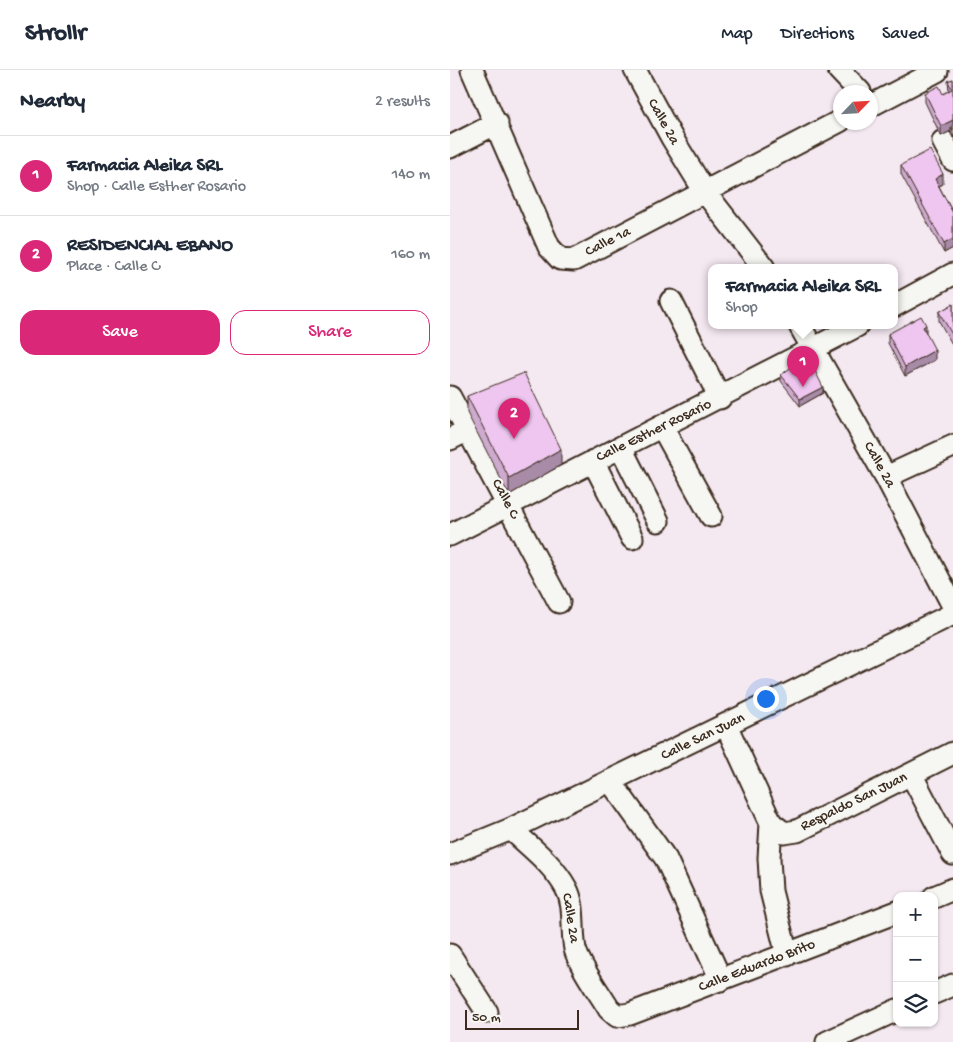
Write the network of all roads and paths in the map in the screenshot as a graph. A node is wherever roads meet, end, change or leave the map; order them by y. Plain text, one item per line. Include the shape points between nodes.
1 (472, 70) edge
2 (635, 70) edge
3 (839, 70) edge
4 (937, 71) dead end
5 (853, 85) edge
6 (878, 98) edge
7 (497, 123) junction
8 (833, 125) edge
9 (943, 141) dead end
10 (450, 147) edge
11 (953, 160) edge
12 (705, 192) junction
13 (761, 264) edge
14 (953, 274) edge
15 (671, 301) dead end
16 (898, 304) edge
17 (802, 329) edge
18 (851, 329) edge
19 (814, 349) junction
20 (450, 397) edge
21 (720, 398) junction
22 (662, 427) junction
23 (459, 434) edge
24 (953, 446) edge
25 (621, 448) junction
26 (593, 461) junction
27 (886, 477) junction
28 (508, 504) junction
29 (710, 516) dead end
30 (658, 521) dead end
31 (450, 535) edge
32 (632, 538) dead end
33 (559, 602) dead end
34 (953, 606) edge
35 (953, 614) edge
36 (726, 725) junction
37 (953, 753) edge
38 (911, 774) junction
39 (611, 782) junction
40 (771, 824) junction
41 (511, 830) junction
42 (450, 854) edge
43 (953, 854) edge
44 (953, 890) edge
45 (938, 896) edge
46 (893, 914) edge
47 (450, 954) edge
48 (787, 955) junction
49 (721, 980) junction
50 (953, 985) edge
51 (938, 991) edge
52 (487, 1012) dead end
53 (893, 1012) edge
54 (616, 1016) joint
55 (827, 1042) edge

1 - 7 street, Calle 1a
2 - 12 street, Calle 2a
3 - 5 street
4 - 6 street
7 - 10 street
7 - 12 street, Calle 1a via 549,247 560,259 574,260
8 - 12 street, Calle 1a
9 - 11 street
12 - 13 street, Calle 2a
14 - 16 street
15 - 21 street
17 - 19 street, Calle 2a
18 - 19 street, Calle Esther Rosario
19 - 21 street, Calle Esther Rosario
19 - 27 street, Calle 2a
20 - 23 street, Calle C
21 - 22 street, Calle Esther Rosario
22 - 25 street, Calle Esther Rosario
22 - 29 street
23 - 28 street, Calle C
24 - 27 street
25 - 26 street, Calle Esther Rosario
25 - 30 street
26 - 28 street, Calle Esther Rosario
26 - 32 street
27 - 34 street, Calle 2a
28 - 31 street, Calle Esther Rosario
28 - 33 street, Calle C
35 - 36 street, Calle San Juan
36 - 39 street, Calle San Juan
36 - 40 street
37 - 38 street, Respaldo San Juan
38 - 40 street, Respaldo San Juan via 797,831 784,833
38 - 43 street
39 - 41 street, Calle San Juan
39 - 49 street via 666,860
40 - 48 street via 771,892
41 - 42 street, Calle San Juan
41 - 54 street, Calle 2a via 553,868 567,890 576,951 609,1010
44 - 45 street
46 - 48 street, Calle Eduardo Brito
47 - 52 street
48 - 49 street, Calle Eduardo Brito
49 - 54 street, Calle Eduardo Brito via 630,1014
50 - 51 street
53 - 55 street

